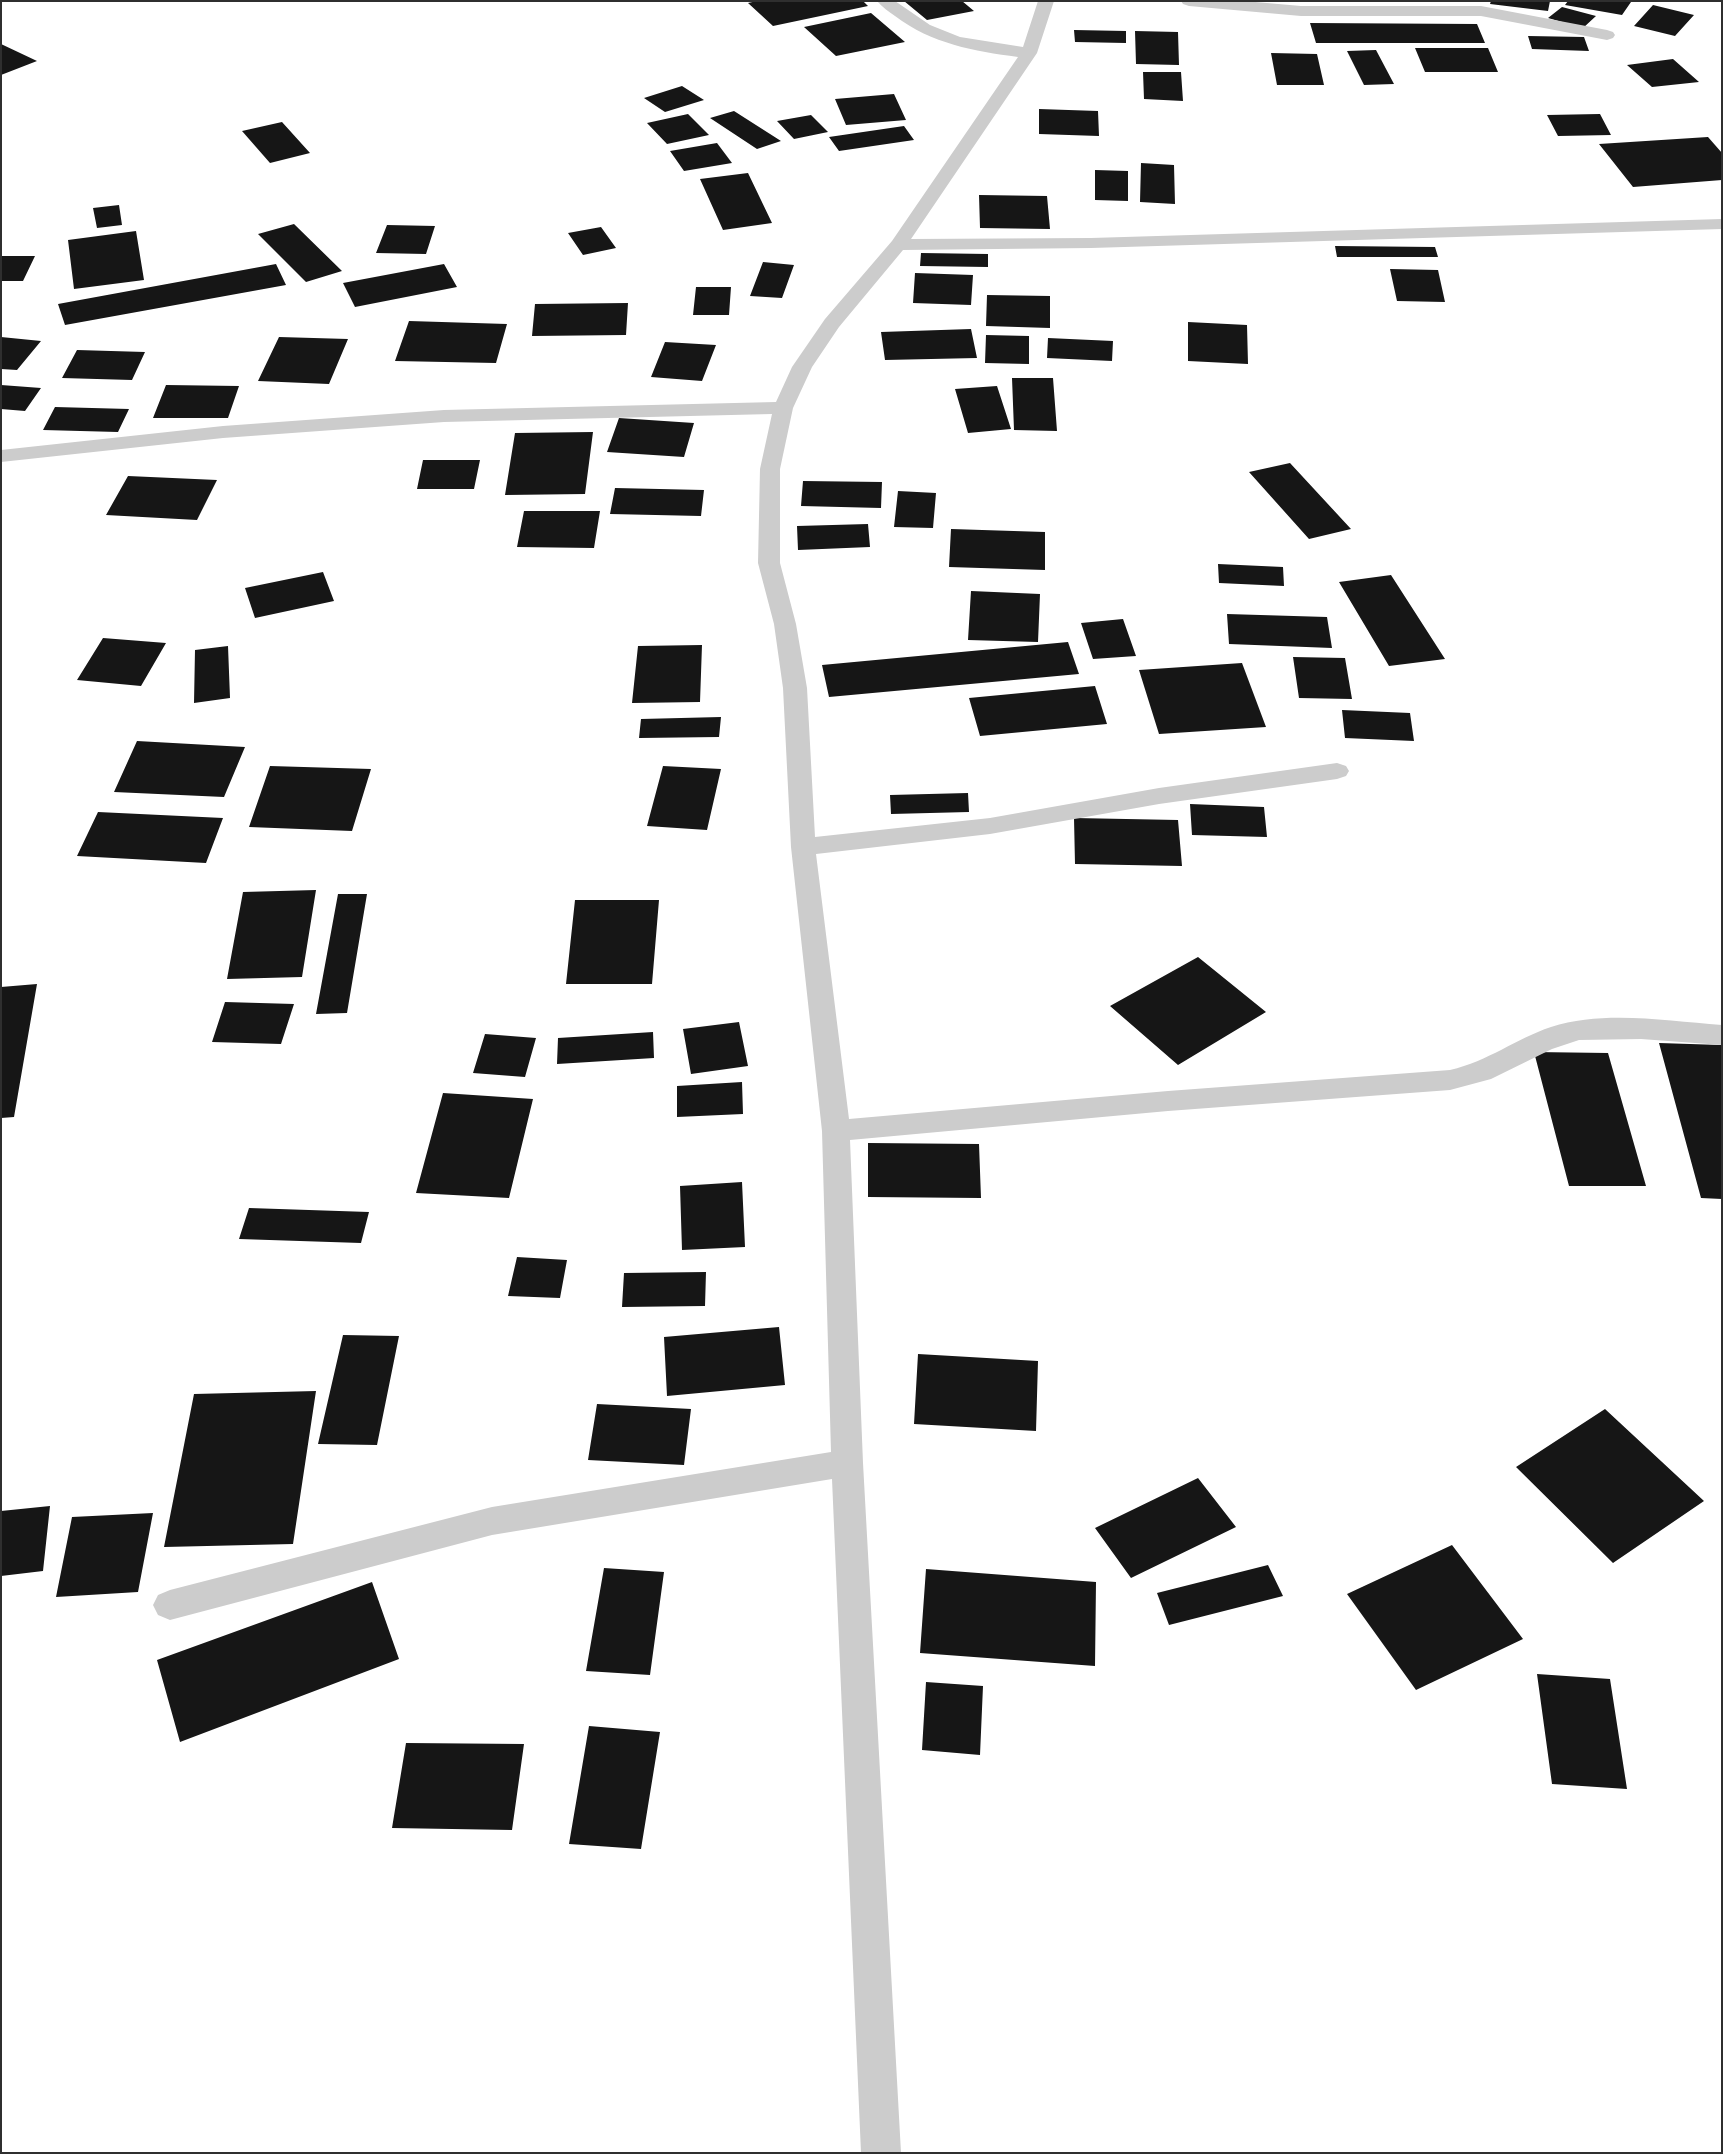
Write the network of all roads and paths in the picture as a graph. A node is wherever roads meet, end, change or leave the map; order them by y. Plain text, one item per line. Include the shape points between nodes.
1 (885, 1) edge
2 (1046, 1) edge
3 (1189, 1) edge
4 (1607, 35) dead end
5 (1029, 53) junction
6 (1722, 224) edge
7 (898, 245) junction
8 (783, 408) junction
9 (1, 456) edge
10 (1337, 771) dead end
11 (803, 847) junction
12 (1722, 1035) edge
13 (836, 1131) junction
14 (847, 1463) junction
15 (170, 1605) dead end
16 (881, 2153) edge

1 - 5 street via 946,39
2 - 5 street
3 - 4 street via 1301,11 1481,11
5 - 7 street
6 - 7 street via 1091,243
7 - 8 street via 832,323 802,367
8 - 9 street via 444,416 223,432
8 - 11 street via 770,469 769,563 785,624 795,688
10 - 11 street via 1159,796 990,826
11 - 13 street
12 - 13 street via 1636,1030 1579,1031 1540,1042 1488,1070 1450,1080 1178,1100
13 - 14 street
14 - 15 street via 492,1521
14 - 16 street

